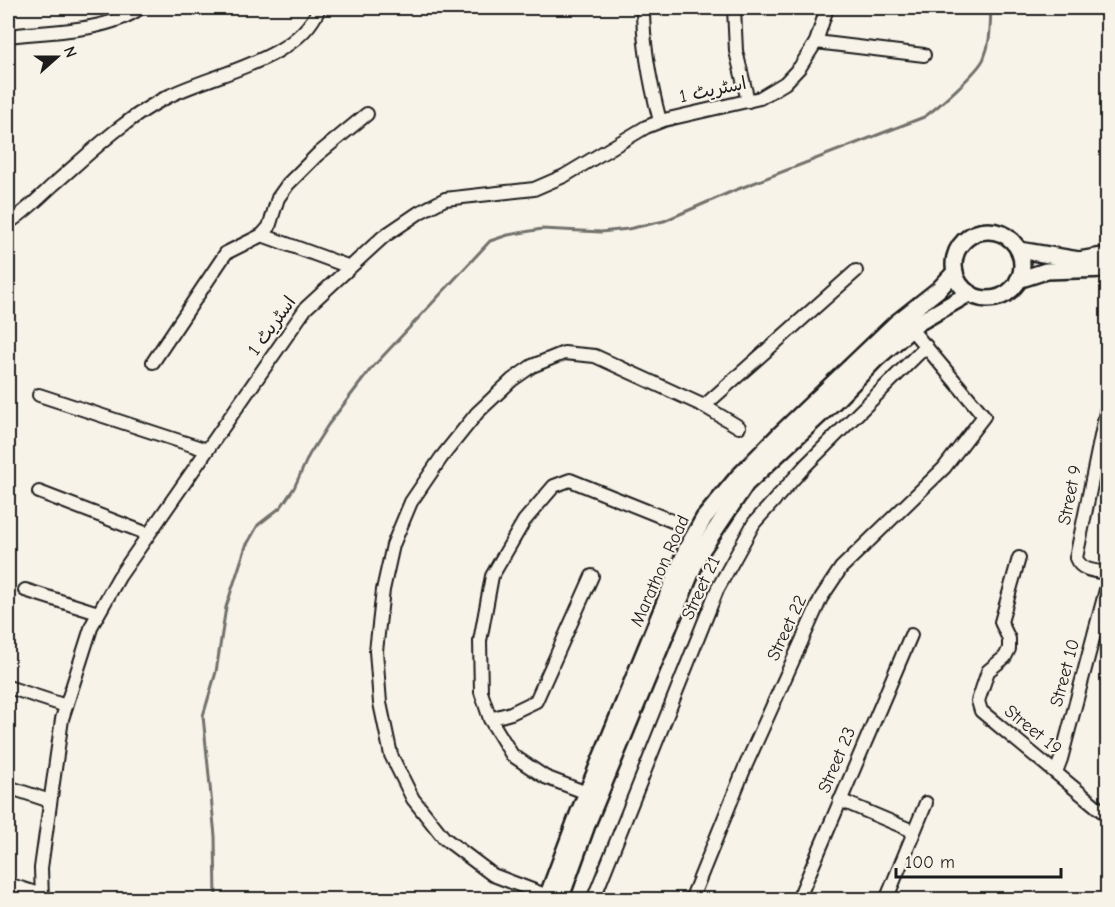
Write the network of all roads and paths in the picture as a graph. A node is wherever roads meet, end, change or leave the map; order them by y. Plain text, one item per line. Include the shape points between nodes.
1 (140, 8) edge
2 (318, 8) edge
3 (643, 8) edge
4 (734, 8) edge
5 (827, 8) edge
6 (8, 36) edge
7 (816, 42) junction
8 (924, 55) dead end
9 (748, 101) junction
10 (367, 114) dead end
11 (660, 121) junction
12 (8, 223) edge
13 (262, 235) junction
14 (1019, 250) junction
15 (1107, 255) edge
16 (350, 267) junction
17 (1107, 269) edge
18 (856, 272) dead end
19 (955, 272) junction
20 (1018, 280) junction
21 (970, 293) junction
22 (911, 329) junction
23 (926, 346) junction
24 (153, 362) dead end
25 (39, 395) dead end
26 (1107, 402) edge
27 (704, 406) junction
28 (739, 427) dead end
29 (207, 450) junction
30 (39, 492) dead end
31 (672, 521) dead end
32 (148, 534) junction
33 (1019, 558) dead end
34 (1107, 573) edge
35 (592, 576) dead end
36 (1107, 582) edge
37 (25, 590) dead end
38 (98, 614) junction
39 (910, 635) dead end
40 (8, 687) edge
41 (66, 706) junction
42 (490, 719) junction
43 (1056, 772) junction
44 (8, 787) edge
45 (587, 793) junction
46 (840, 800) junction
47 (50, 801) junction
48 (926, 803) dead end
49 (1107, 816) edge
50 (913, 831) junction
51 (8, 884) edge
52 (42, 897) edge
53 (555, 899) edge
54 (593, 900) edge
55 (691, 900) edge
56 (798, 900) edge
57 (886, 900) edge

1 - 6 street via 98,26
2 - 12 street via 308,27 281,48 186,88 111,133
3 - 11 street via 649,80
4 - 9 street via 736,51
5 - 7 street, اسٹریٹ 1
7 - 8 street
7 - 9 street, اسٹریٹ 1 via 785,83
9 - 11 street, اسٹریٹ 1
10 - 13 street via 316,155 288,184
11 - 16 street, اسٹریٹ 1 via 534,189 445,199 383,237
13 - 16 street
13 - 24 street via 226,252
14 - 15 main road via 1078,260
14 - 19 main road via 1002,234 981,231 971,235 957,251
14 - 20 main road via 1022,262
16 - 29 street, اسٹریٹ 1 via 306,308
17 - 20 main road via 1046,271
18 - 27 street
19 - 21 main road via 958,282
19 - 45 main road, Marathon Road via 779,435 704,518 687,548
20 - 21 main road via 997,298 985,299
21 - 22 main road, Marathon Road
22 - 23 street
22 - 53 main road, Marathon Road via 746,484 699,554
23 - 54 street, Street 21 via 806,465 754,523 717,590
23 - 55 street, Street 22 via 984,416 944,468 841,568 821,598
25 - 29 street
26 - 34 street, Street 9 via 1076,558 1083,568
27 - 28 street
27 - 53 street via 595,356 564,353 532,366 477,413 441,458 411,502 393,545 382,590 376,651 390,755 412,799 444,838 493,875
29 - 32 street, اسٹریٹ 1
30 - 32 street
31 - 42 street via 570,480 554,486 524,521 492,576 480,641 481,692
32 - 38 street, اسٹریٹ 1
33 - 43 street, Street 19 via 1001,622 1009,649 988,670 978,701 981,711
35 - 42 street via 536,701
36 - 43 street, Street 10
37 - 38 street
38 - 41 street, اسٹریٹ 1
39 - 46 street, Street 23
40 - 41 street
41 - 47 street, اسٹریٹ 1
42 - 45 street via 512,755 545,777
43 - 49 street, Street 19
44 - 47 street
45 - 53 main road, Marathon Road
46 - 50 street
46 - 56 street, Street 23
47 - 52 street, اسٹریٹ 1 via 41,868
48 - 50 street
50 - 57 street
51 - 52 street

